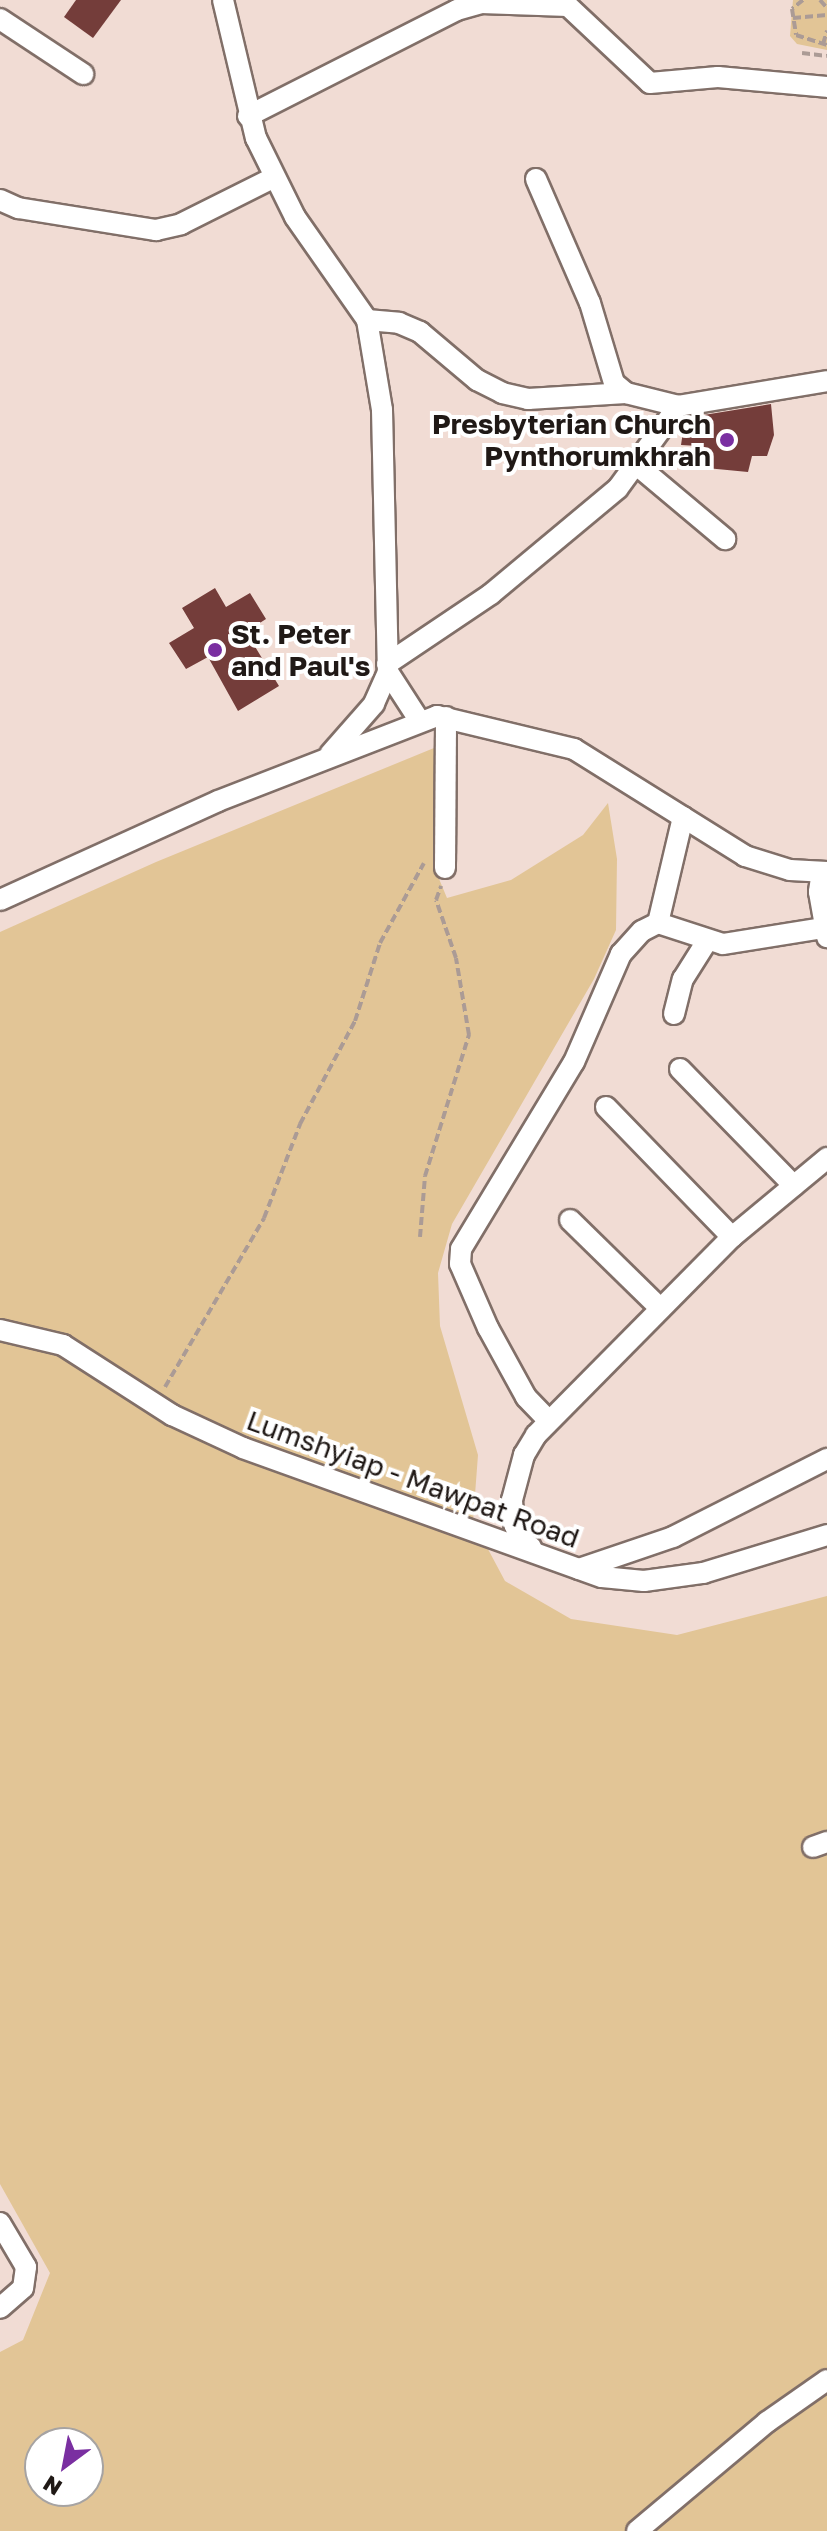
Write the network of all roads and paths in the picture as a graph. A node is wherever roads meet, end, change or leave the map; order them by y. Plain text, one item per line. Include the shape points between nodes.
1 (223, 0) edge
2 (803, 0) edge
3 (820, 0) edge
4 (465, 2) edge
5 (827, 8) edge
6 (827, 15) edge
7 (792, 18) junction
8 (0, 19) edge
9 (827, 31) edge
10 (825, 45) edge
11 (802, 53) dead end
12 (827, 56) edge
13 (83, 74) dead end
14 (827, 87) edge
15 (248, 116) junction
16 (273, 178) junction
17 (536, 179) dead end
18 (0, 200) edge
19 (367, 320) junction
20 (827, 381) edge
21 (626, 393) junction
22 (678, 406) junction
23 (638, 466) junction
24 (725, 539) dead end
25 (387, 668) junction
26 (446, 717) junction
27 (419, 720) junction
28 (327, 757) junction
29 (683, 817) junction
30 (443, 839) junction
31 (445, 868) joint
32 (824, 872) edge
33 (0, 900) edge
34 (658, 923) junction
35 (825, 932) edge
36 (707, 941) junction
37 (674, 1014) dead end
38 (680, 1069) dead end
39 (606, 1107) dead end
40 (827, 1158) edge
41 (794, 1186) junction
42 (570, 1220) dead end
43 (420, 1237) dead end
44 (732, 1237) junction
45 (660, 1308) junction
46 (0, 1330) edge
47 (155, 1404) junction
48 (549, 1421) junction
49 (827, 1459) edge
50 (827, 1535) edge
51 (537, 1552) junction
52 (579, 1569) junction
53 (0, 2223) edge
54 (0, 2308) edge
55 (827, 2380) edge
56 (637, 2531) edge

1 - 15 street
2 - 7 path via 794,3
3 - 5 path
4 - 14 street via 568,6 650,83 718,77
4 - 15 street
6 - 7 path
7 - 10 path via 796,35
8 - 13 street
9 - 10 path
11 - 12 path
15 - 16 street
16 - 18 street via 181,224 156,230 18,208
16 - 19 street
17 - 21 street via 590,303 614,383
19 - 21 street via 399,323 420,332 477,380 502,393 528,399
19 - 25 street via 382,410
20 - 22 street
21 - 22 street
22 - 23 street
23 - 24 street
23 - 25 street via 524,569
25 - 27 street
25 - 28 street via 374,704
26 - 27 street
26 - 29 street via 574,749
26 - 30 street
27 - 28 street
28 - 33 street
29 - 32 street via 761,863
29 - 34 street
30 - 31 street
30 - 47 path via 380,943 355,1021 300,1124 264,1218
31 - 43 path via 436,900 456,958 469,1035 447,1119 425,1176
32 - 35 street
34 - 36 street
34 - 48 street via 642,931 621,954 574,1062 461,1249 460,1264 488,1328 526,1397
35 - 36 street
36 - 37 street via 683,979
38 - 41 street
39 - 44 street
40 - 41 street
41 - 44 street
42 - 45 street
44 - 45 street
45 - 48 street
46 - 47 street, Lumshyiap - Mawpat Road via 63,1345
47 - 51 street, Lumshyiap - Mawpat Road via 243,1448
48 - 51 street via 524,1455 512,1500 521,1541
49 - 52 street via 673,1537
50 - 52 street, Lumshyiap - Mawpat Road via 674,1579 619,1581
51 - 52 street, Lumshyiap - Mawpat Road
53 - 54 street via 26,2267 23,2288
55 - 56 street via 767,2422

